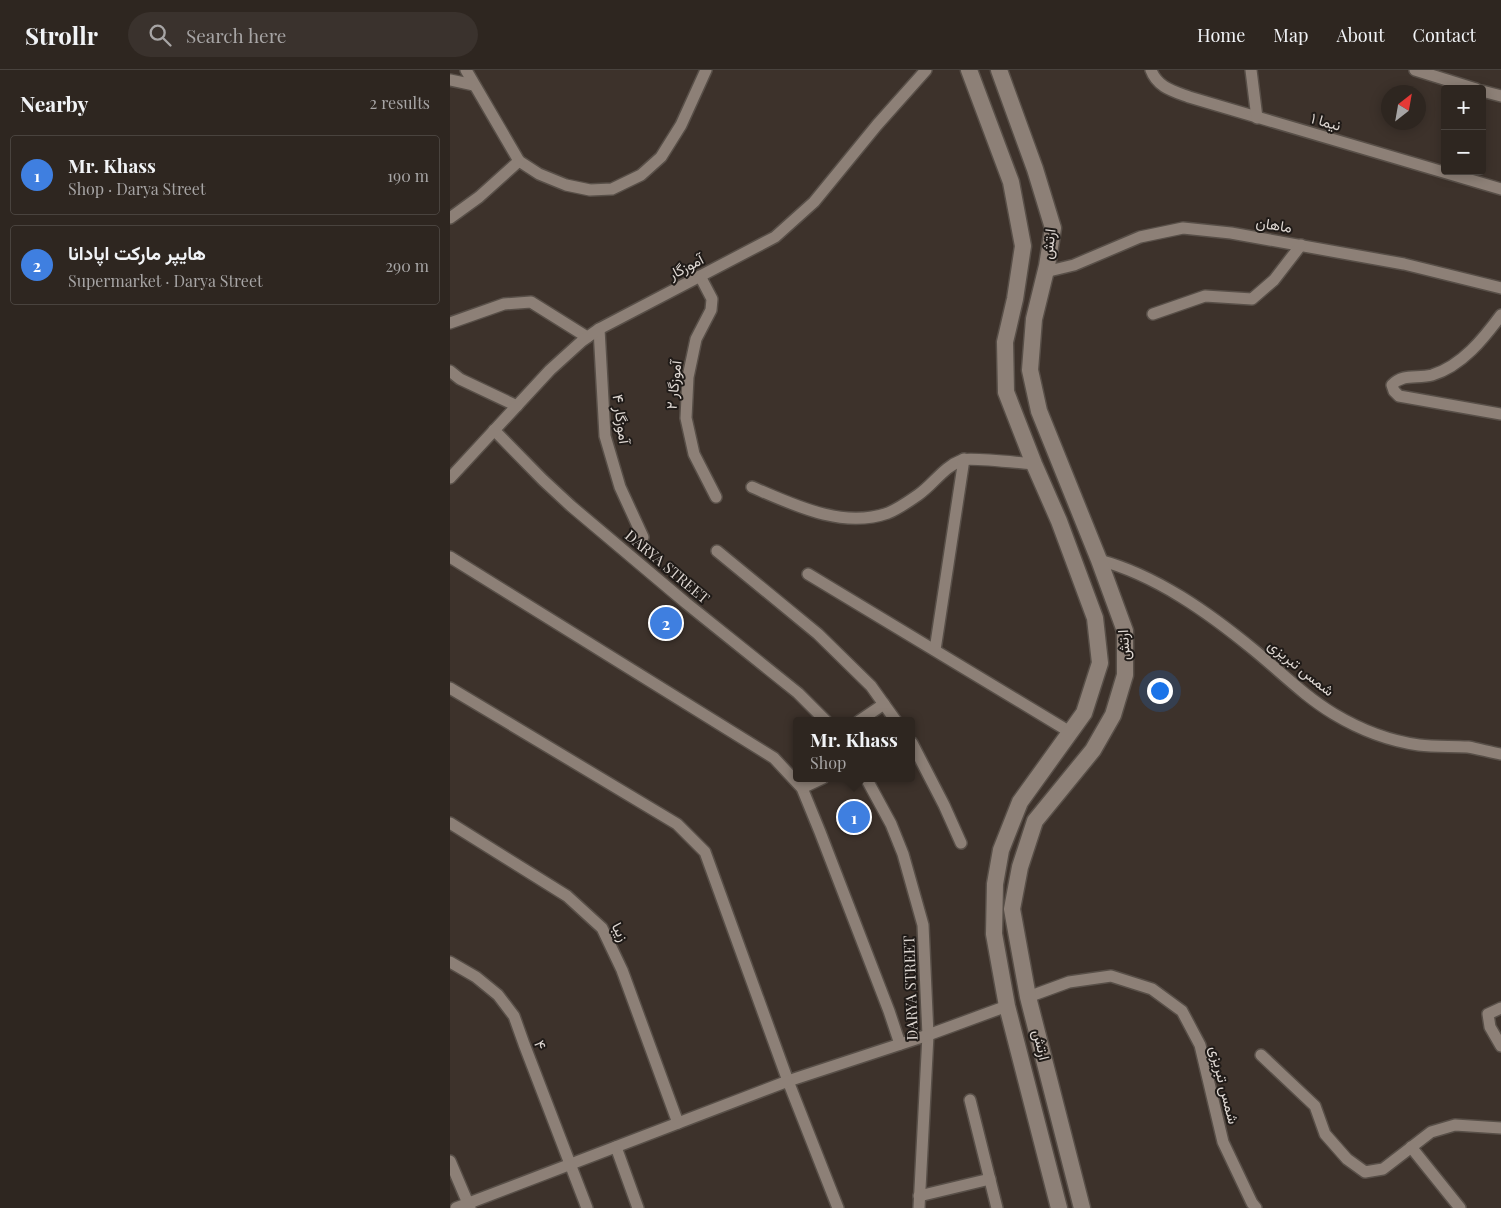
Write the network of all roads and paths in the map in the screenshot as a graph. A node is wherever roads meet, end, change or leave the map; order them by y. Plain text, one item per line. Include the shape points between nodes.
1 (466, 70) edge
2 (706, 70) edge
3 (926, 70) edge
4 (969, 70) edge
5 (999, 70) edge
6 (1151, 70) edge
7 (1251, 70) edge
8 (1415, 70) edge
9 (450, 80) edge
10 (474, 84) junction
11 (1463, 85) edge
12 (1486, 91) edge
13 (1501, 96) edge
14 (1257, 118) junction
15 (519, 161) junction
16 (1501, 189) edge
17 (450, 218) edge
18 (1301, 245) junction
19 (1045, 272) junction
20 (700, 276) junction
21 (1501, 288) edge
22 (1153, 314) dead end
23 (1501, 314) edge
24 (450, 322) edge
25 (598, 329) junction
26 (587, 337) junction
27 (450, 371) edge
28 (517, 406) junction
29 (1501, 414) edge
30 (494, 430) junction
31 (964, 459) junction
32 (1034, 464) junction
33 (450, 478) edge
34 (752, 486) dead end
35 (716, 497) dead end
36 (642, 537) dead end
37 (717, 550) dead end
38 (450, 557) edge
39 (1099, 560) junction
40 (808, 574) dead end
41 (934, 650) junction
42 (450, 688) edge
43 (884, 704) junction
44 (822, 717) edge
45 (865, 717) edge
46 (893, 717) edge
47 (1070, 732) junction
48 (915, 749) edge
49 (1501, 754) edge
50 (793, 778) edge
51 (796, 782) edge
52 (815, 782) edge
53 (868, 782) edge
54 (802, 788) junction
55 (450, 823) edge
56 (961, 843) dead end
57 (450, 962) edge
58 (1028, 997) junction
59 (1007, 1006) junction
60 (1501, 1008) edge
61 (928, 1035) junction
62 (900, 1044) junction
63 (1501, 1046) edge
64 (1261, 1055) dead end
65 (788, 1081) junction
66 (970, 1100) dead end
67 (678, 1123) junction
68 (1501, 1128) edge
69 (616, 1147) junction
70 (1411, 1147) junction
71 (450, 1161) edge
72 (571, 1164) junction
73 (990, 1179) junction
74 (919, 1196) junction
75 (469, 1206) edge
76 (456, 1208) edge
77 (587, 1208) edge
78 (638, 1208) edge
79 (838, 1208) edge
80 (919, 1208) edge
81 (997, 1208) edge
82 (1059, 1208) edge
83 (1082, 1208) edge
84 (1256, 1208) edge
85 (1460, 1208) edge

1 - 10 street
2 - 15 street via 681,125 661,157 640,175 612,189 590,190 566,185
3 - 20 street, آموزگار via 814,202 775,237
4 - 32 main road, ارتش via 1011,182 1023,246 1005,342 1006,392
5 - 19 main road, ارتش via 1053,228
6 - 14 street, نیما ۱ via 1166,88
7 - 14 street
8 - 11 street
9 - 10 street
10 - 15 street
12 - 13 street
14 - 16 street, نیما ۱
15 - 17 street
18 - 19 street, ماهان via 1183,228 1140,237 1074,264
18 - 21 street, ماهان via 1404,264
18 - 22 street via 1274,280 1252,299 1205,296
19 - 39 main road, ارتش via 1034,319 1030,370 1038,411
20 - 25 street, آموزگار
20 - 35 street, آموزگار ۲ via 712,299 696,339 688,377 686,418 694,454
23 - 29 street via 1462,360 1432,375 1398,378 1392,384 1399,396
24 - 26 street via 504,304 531,302
25 - 26 street, آموزگار
25 - 36 street, آموزگار ۴ via 605,436 620,487
26 - 28 street, آموزگار
27 - 28 street
28 - 30 street, آموزگار
30 - 33 street, آموزگار
30 - 44 street, DARYA STREET via 571,506 798,693
31 - 32 street
31 - 34 street via 944,469 926,490 907,502 889,512 867,518 842,518 800,508
31 - 41 street
32 - 47 main road, ارتش via 1095,618 1100,663 1084,713
37 - 43 street via 818,634 871,686
38 - 50 street via 774,758
39 - 49 street, شمس تبریزی via 1119,565 1165,588 1210,616 1298,689 1334,714 1376,734 1418,745 1469,748
39 - 58 main road, ارتش via 1126,631 1125,675 1114,715 1093,750 1035,821 1020,867 1012,908
40 - 41 street
41 - 47 street
42 - 65 street via 677,824 705,852
43 - 45 street
43 - 46 street
47 - 59 main road, ارتش via 1020,802 1001,850 995,884 994,934
48 - 56 street
51 - 54 street
52 - 54 street
53 - 61 street, DARYA STREET via 903,854 923,925
54 - 62 street
55 - 67 street, زیبا via 567,896 602,928 622,970
57 - 72 street, ۴ via 498,995 514,1016
58 - 83 main road, ارتش
58 - 84 street, شمس تبریزی via 1069,982 1111,976 1152,988 1182,1011 1200,1045 1223,1142
59 - 61 street
59 - 82 main road, ارتش
60 - 63 street via 1488,1014 1490,1027
61 - 62 street
61 - 74 street, DARYA STREET
62 - 65 street
64 - 70 street via 1315,1106 1325,1134 1347,1159 1365,1172 1383,1169
65 - 67 street
65 - 79 street
66 - 73 street
67 - 69 street
68 - 70 street via 1455,1125 1431,1132
69 - 72 street
69 - 78 street
70 - 85 street
71 - 75 street
72 - 75 street
72 - 77 street, ۴
73 - 74 street
73 - 81 street
74 - 80 street, DARYA STREET
75 - 76 street

